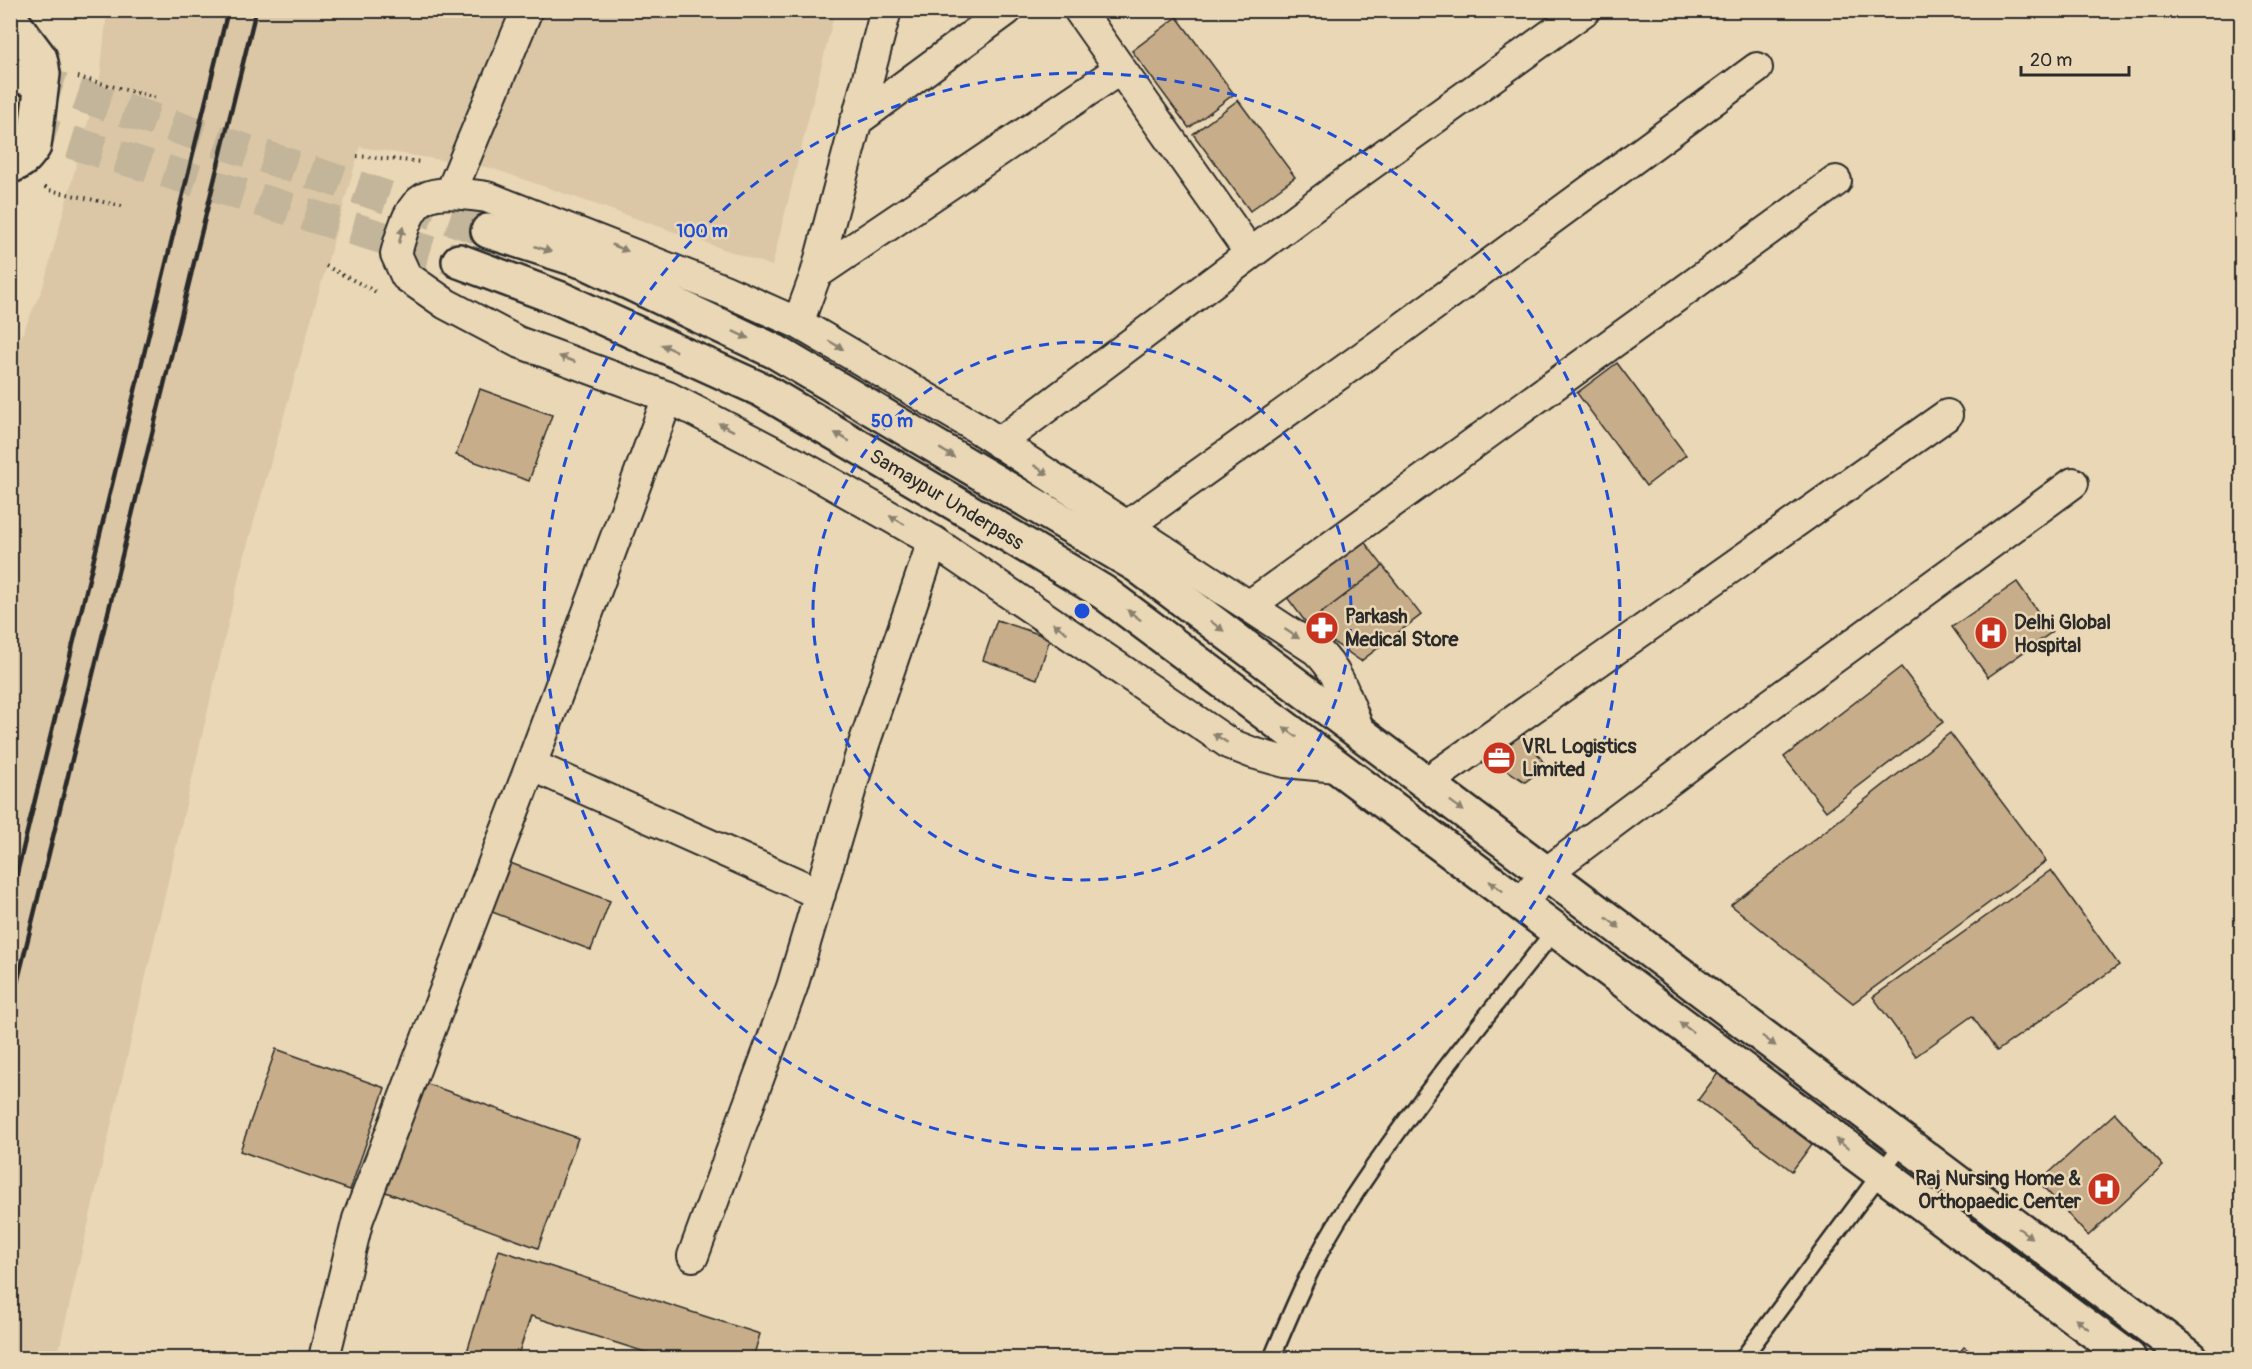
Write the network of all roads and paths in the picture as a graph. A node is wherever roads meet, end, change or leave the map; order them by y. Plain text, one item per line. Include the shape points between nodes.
1 (527, 10) edge
2 (886, 10) edge
3 (1007, 10) edge
4 (1079, 10) edge
5 (1585, 10) edge
6 (10, 18) edge
7 (1757, 68) dead end
8 (1120, 69) junction
9 (73, 76) dead end
10 (156, 98) dead end
11 (855, 122) junction
12 (357, 156) dead end
13 (427, 162) dead end
14 (10, 166) edge
15 (1836, 181) dead end
16 (49, 190) dead end
17 (451, 192) junction
18 (126, 207) dead end
19 (488, 231) tunnel mouth
20 (1250, 253) junction
21 (459, 261) tunnel mouth
22 (326, 266) dead end
23 (816, 274) junction
24 (376, 293) dead end
25 (798, 323) junction
26 (668, 397) junction
27 (1947, 415) dead end
28 (999, 443) junction
29 (2073, 483) dead end
30 (1127, 526) junction
31 (933, 541) junction
32 (1249, 606) junction
33 (1360, 733) junction
34 (531, 765) junction
35 (1337, 767) junction
36 (1426, 783) junction
37 (1546, 873) junction
38 (820, 894) junction
39 (1521, 904) junction
40 (1555, 930) junction
41 (1904, 1142) junction
42 (1882, 1174) junction
43 (693, 1256) dead end
44 (324, 1359) edge
45 (1272, 1359) edge
46 (1743, 1359) edge
47 (2129, 1359) edge
48 (2191, 1359) edge

1 - 17 street
2 - 11 street
3 - 11 street
4 - 8 street
5 - 20 street
6 - 14 main road via 40,58 43,74 34,146 23,160
7 - 30 street
8 - 20 street
8 - 23 street
9 - 10 path
11 - 23 street
12 - 13 path
15 - 32 street
16 - 18 path
17 -> 25 street via 487,197 565,226
26 -> 17 street via 518,342 446,304 406,276 396,254 404,223 423,198
19 -> 33 main road, Samaypur Underpass via 588,263 776,352 1138,566
20 - 28 street
35 -> 21 main road, Samaypur Underpass via 1103,592 762,390 561,299
22 - 24 path
23 - 25 street
25 -> 28 street
31 -> 26 street
26 - 34 street
27 - 36 street
28 -> 30 street
29 - 37 street
30 - 32 street
35 -> 31 street via 1285,762 1230,744
31 - 38 street via 864,744
32 -> 33 street via 1328,661
33 - 36 main road, Samaypur Underpass
34 - 38 street
34 - 44 street via 358,1219
39 -> 35 main road, Samaypur Underpass
36 -> 37 main road, Samaypur Underpass
37 - 39 street
37 -> 41 main road, Samaypur Underpass
38 - 43 street via 792,987
39 - 40 main road, Samaypur Underpass
42 -> 40 main road, Samaypur Underpass
40 - 45 lane via 1454,1058 1348,1205 1297,1298
41 - 42 lane
41 -> 48 main road, Samaypur Underpass
42 - 46 lane
47 -> 42 main road, Samaypur Underpass

